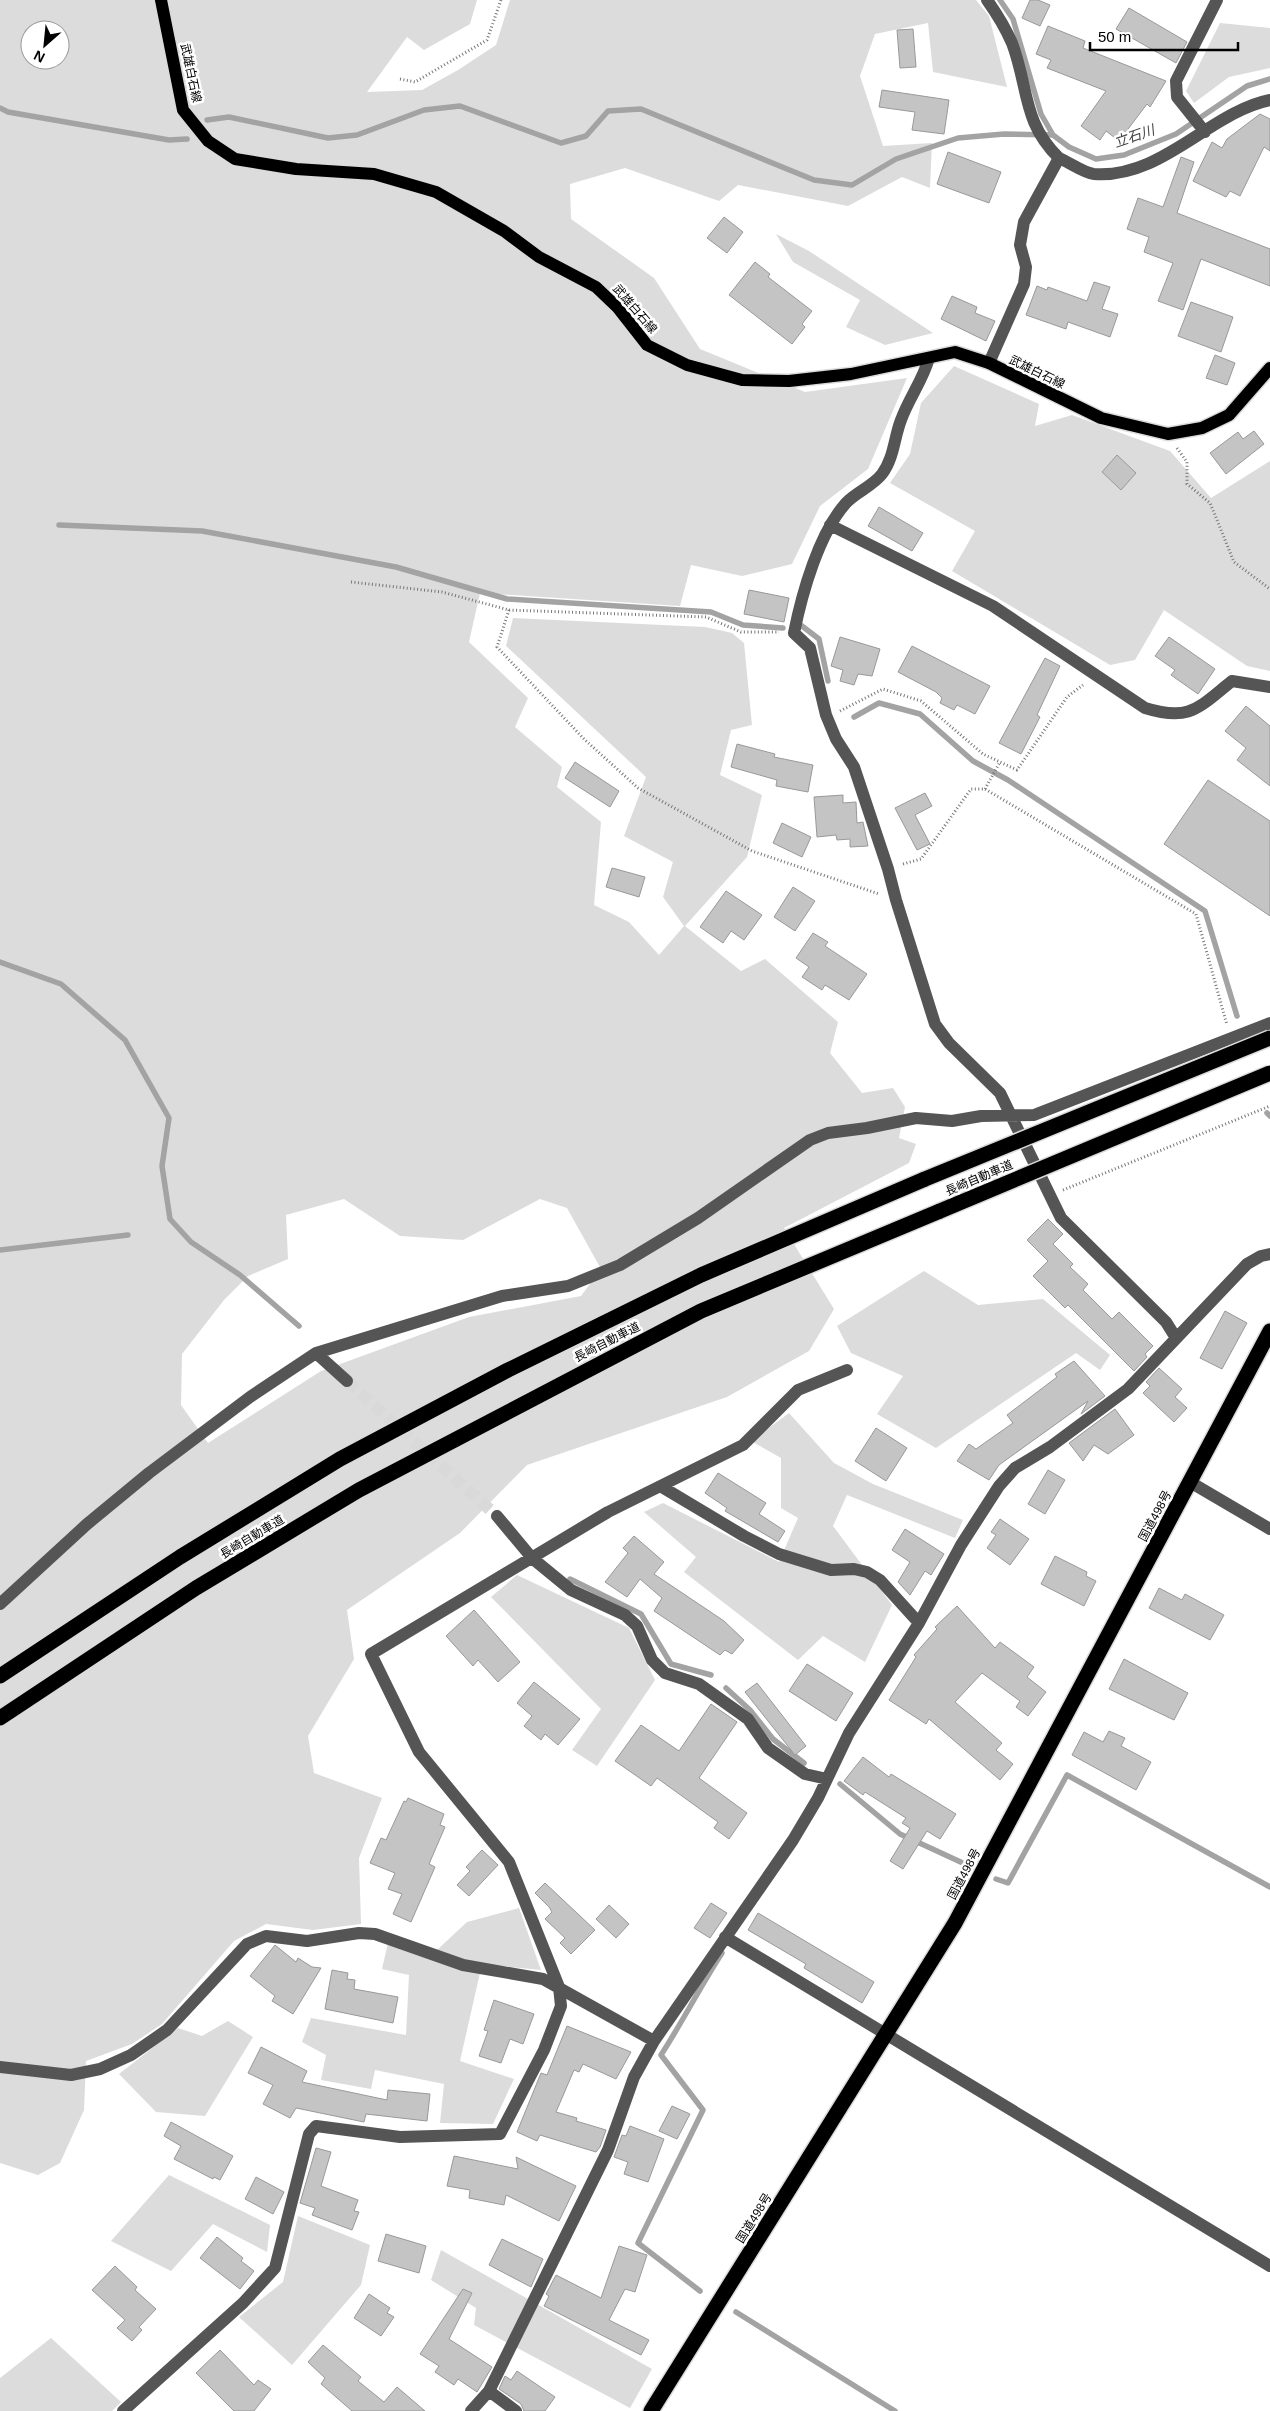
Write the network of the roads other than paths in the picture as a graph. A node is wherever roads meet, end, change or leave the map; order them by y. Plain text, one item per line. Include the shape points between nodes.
1 (161, 0) edge
2 (987, 0) edge
3 (1217, 0) edge
4 (1270, 100) edge
5 (1205, 132) junction
6 (1059, 158) junction
7 (929, 358) junction
8 (989, 363) junction
9 (1270, 368) edge
10 (830, 525) junction
11 (1270, 687) edge
12 (1270, 1023) edge
13 (1270, 1038) edge
14 (1270, 1073) edge
15 (1011, 1117) junction
16 (1270, 1254) edge
17 (1270, 1331) edge
18 (1176, 1338) junction
19 (316, 1353) junction
20 (847, 1370) dead end
21 (348, 1381) tunnel mouth
22 (1190, 1482) junction
23 (662, 1486) junction
24 (497, 1516) tunnel mouth
25 (1270, 1529) edge
26 (532, 1558) junction
27 (0, 1604) edge
28 (919, 1623) junction
29 (0, 1676) edge
30 (0, 1718) edge
31 (827, 1779) junction
32 (725, 1937) junction
33 (559, 1987) junction
34 (886, 2035) junction
35 (654, 2041) junction
36 (0, 2067) edge
37 (1270, 2266) edge
38 (489, 2391) junction
39 (123, 2411) edge
40 (470, 2411) edge
41 (516, 2411) edge
42 (651, 2411) edge

1 - 7 main road, 武雄白石線 via 183,110 208,141 235,159 296,169 374,174 436,192 504,231 539,257 596,287 618,308 647,345 687,365 742,380 789,381 851,374
2 - 6 street via 1012,44 1034,126 1044,143
3 - 5 street via 1176,80 1177,97
4 - 5 street via 1254,103
5 - 6 street via 1172,152 1128,171 1093,174
6 - 8 street via 1024,222 1020,245 1026,267 1024,284
7 - 8 main road, 武雄白石線 via 955,352
7 - 10 street via 926,371 901,420 892,456 882,475 847,502
8 - 9 main road, 武雄白石線 via 1101,418 1168,434 1202,428 1229,415
10 - 11 street via 993,606 1145,708 1165,714 1192,712 1232,681
10 - 15 street via 801,597 794,633 810,648 826,716 854,767 935,1024 949,1043 1000,1094
12 - 15 street via 1034,1115
13 - 29 highway, 長崎自動車道, bridge via 701,1275 508,1370 340,1458 180,1557
14 - 30 highway, 長崎自動車道, bridge via 701,1311 359,1490 196,1588
15 - 18 street via 1061,1218 1166,1322
15 - 19 street via 981,1116 952,1121 916,1118 828,1133 810,1140 698,1218 620,1265 568,1286 502,1296
16 - 18 street via 1247,1264
17 - 22 highway, 国道498号
18 - 28 street via 1128,1389 1009,1474 961,1545
19 - 21 street
19 - 27 street via 250,1397 149,1473
20 - 23 street via 798,1390 743,1445
22 - 25 street
22 - 34 highway, 国道498号 via 955,1923
23 - 26 street via 608,1512
23 - 28 street via 779,1554 831,1570 868,1572 880,1580
24 - 26 street
26 - 31 street via 571,1590 625,1615 637,1626 652,1660 665,1673 699,1684 748,1719 768,1748 805,1774
26 - 33 street via 371,1654 419,1752 509,1862
28 - 31 street via 849,1733
31 - 32 street via 793,1840
32 - 34 street
32 - 35 street
33 - 35 street
33 - 36 street via 543,1979 462,1965 374,1934 359,1933 307,1941 266,1936 247,1944 167,2030 100,2070 71,2075
33 - 39 street via 562,2006 544,2050 500,2134 400,2136 316,2126 309,2134 275,2268 243,2303
34 - 37 street
34 - 42 highway, 国道498号
35 - 38 street via 634,2077 608,2150
38 - 40 street
38 - 41 street

